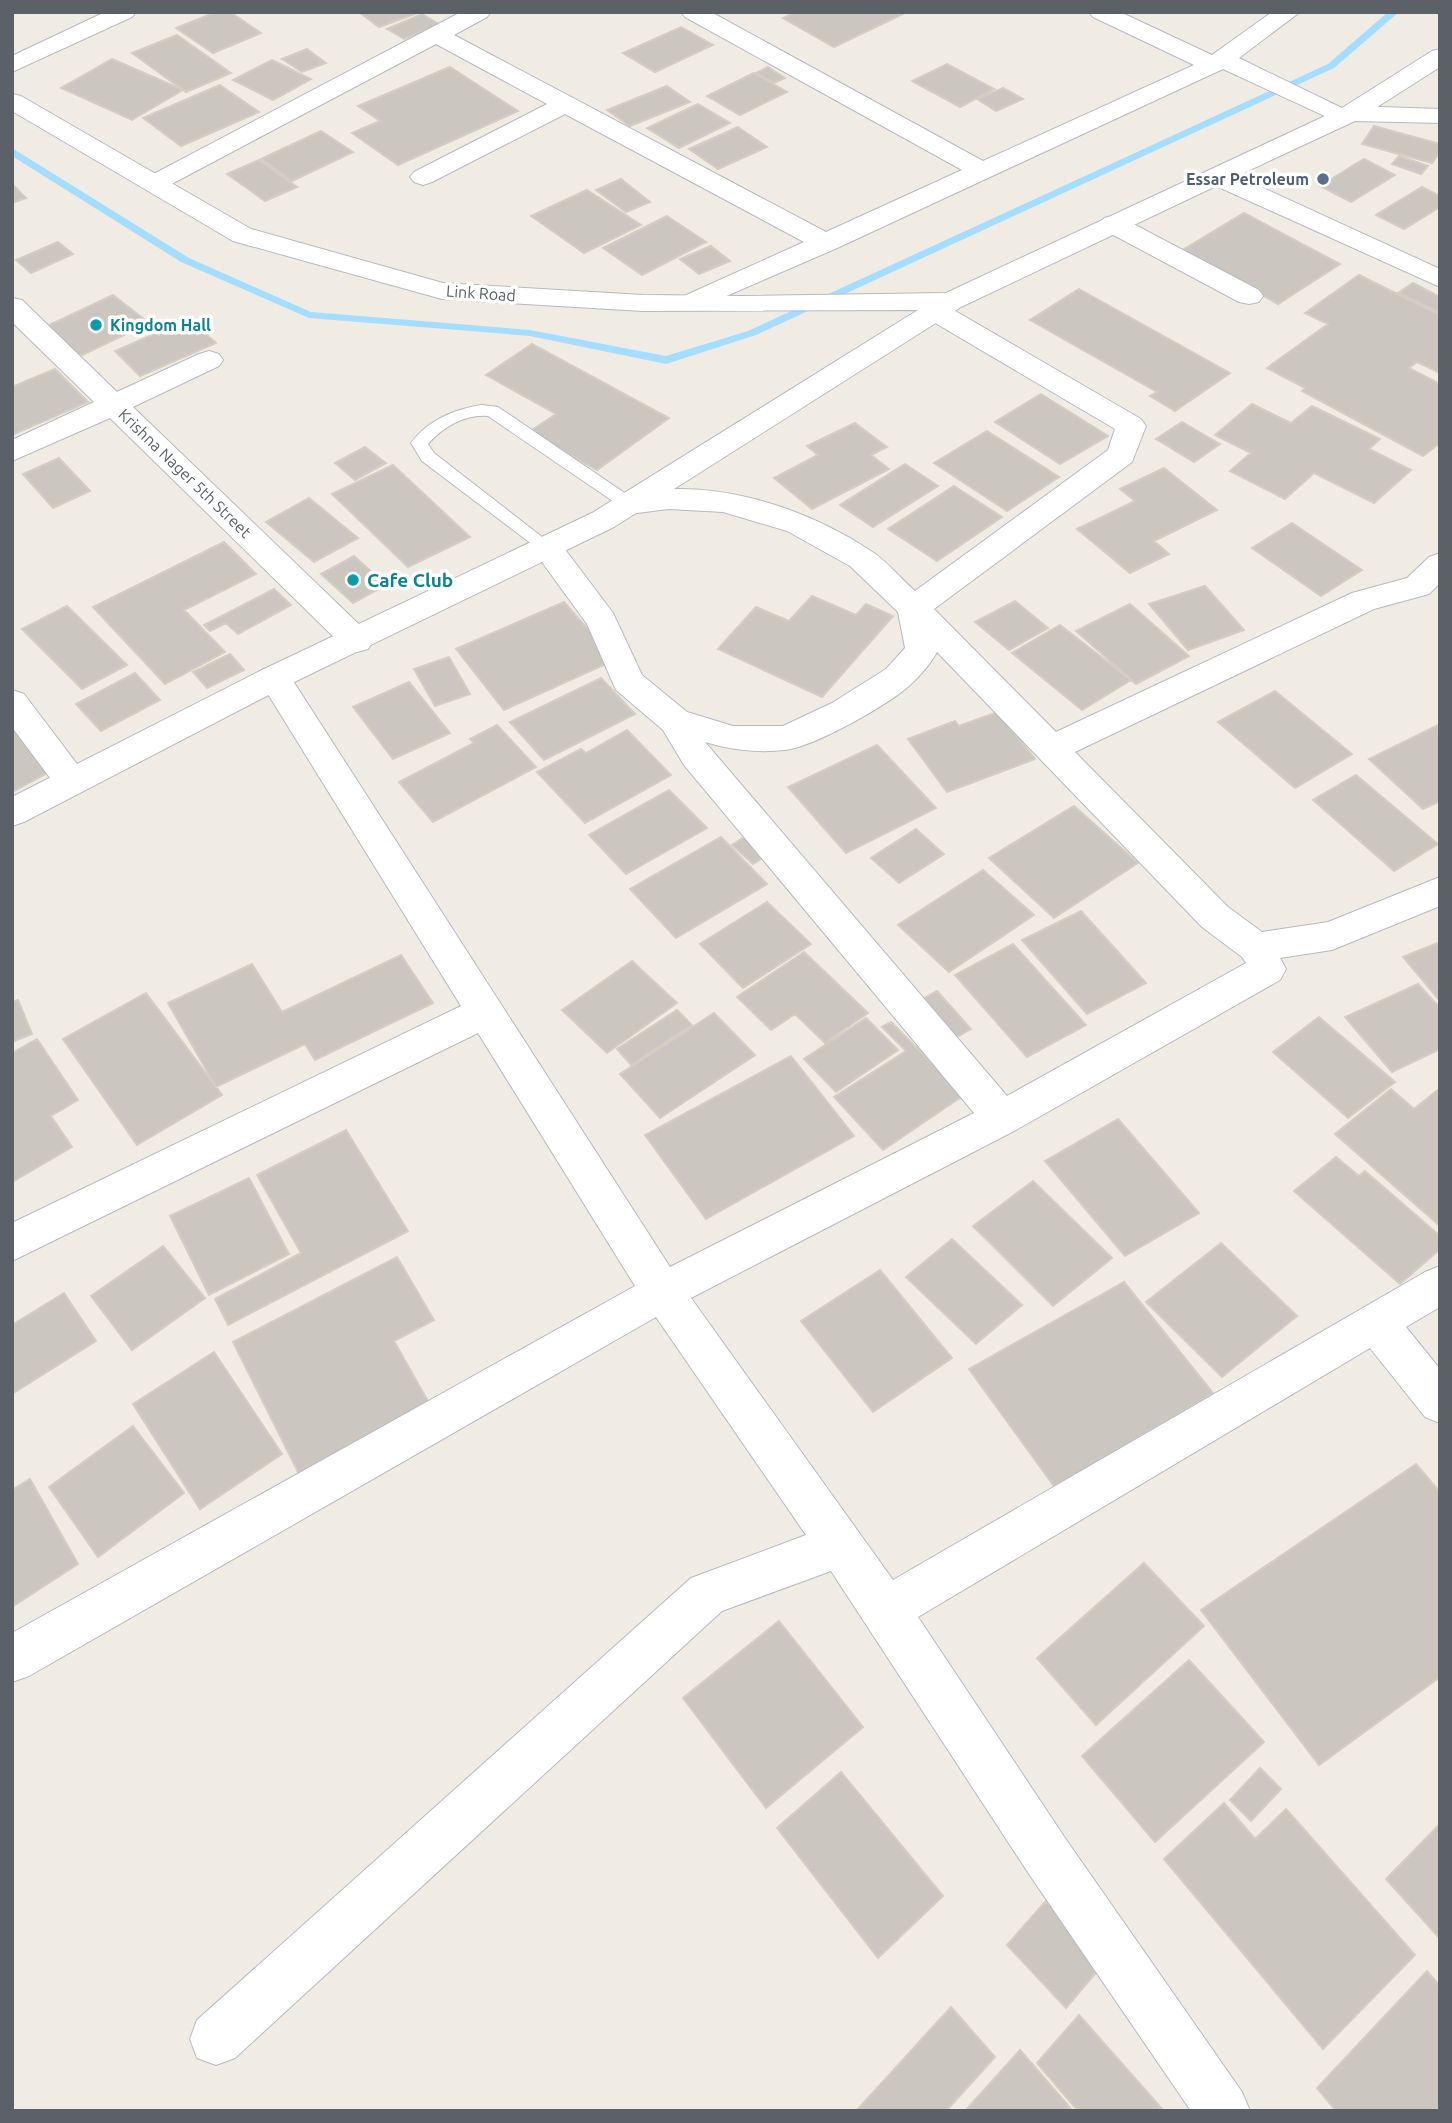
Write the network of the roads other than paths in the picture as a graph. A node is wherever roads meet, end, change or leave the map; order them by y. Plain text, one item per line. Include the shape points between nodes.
1 (124, 12) edge
2 (479, 12) edge
3 (693, 12) edge
4 (1101, 12) edge
5 (1145, 12) edge
6 (1288, 12) edge
7 (436, 35) junction
8 (1440, 56) edge
9 (1222, 60) junction
10 (12, 65) edge
11 (12, 101) edge
12 (566, 104) junction
13 (1347, 115) junction
14 (1440, 116) edge
15 (983, 171) junction
16 (1215, 176) junction
17 (424, 177) dead end
18 (155, 183) junction
19 (1113, 224) junction
20 (825, 243) junction
21 (1440, 279) edge
22 (1249, 296) dead end
23 (694, 302) junction
24 (12, 306) edge
25 (943, 306) junction
26 (209, 360) dead end
27 (115, 405) junction
28 (12, 452) edge
29 (629, 504) junction
30 (547, 547) junction
31 (1440, 564) edge
32 (913, 608) junction
33 (357, 641) junction
34 (274, 678) junction
35 (12, 702) edge
36 (676, 721) junction
37 (1051, 749) junction
38 (71, 780) junction
39 (12, 813) edge
40 (1440, 891) edge
41 (1256, 947) junction
42 (485, 1012) junction
43 (1002, 1118) junction
44 (12, 1243) edge
45 (1440, 1285) edge
46 (662, 1292) junction
47 (1376, 1323) junction
48 (1440, 1403) edge
49 (841, 1545) junction
50 (886, 1610) junction
51 (12, 1658) edge
52 (216, 2039) dead end
53 (1223, 2111) edge

1 - 10 street
2 - 7 street
3 - 15 street
4 - 9 street
5 - 9 street
6 - 9 street
7 - 12 street
7 - 18 street
8 - 13 street
9 - 13 street
9 - 15 street
11 - 18 street, Link Road
12 - 17 street
12 - 20 street
13 - 14 street
13 - 16 street
15 - 20 street
16 - 19 street
16 - 21 street
18 - 23 street, Link Road via 242,235 442,291
19 - 22 street
19 - 25 street
20 - 23 street
23 - 25 street, Link Road via 897,301
24 - 27 street, Krishna Nager 5th Street
25 - 29 street
25 - 32 street via 1131,426 1121,456
26 - 27 street
27 - 28 street
27 - 33 street, Krishna Nager 5th Street
29 - 30 street
29 - 30 lane via 492,411 469,411 419,443 428,457
29 - 32 street via 669,499 724,502 798,524 861,559
30 - 33 street
30 - 36 street via 602,621 628,682
31 - 37 street via 1418,586 1363,601
32 - 36 street via 922,650 898,677 844,712 787,737 733,738
32 - 37 street
33 - 34 street
34 - 38 street
34 - 42 street
35 - 38 street
36 - 43 street via 696,756
37 - 41 street via 1215,917
38 - 39 street
40 - 41 street via 1332,936
41 - 43 street via 1266,969
42 - 44 street
42 - 46 street
43 - 46 street
45 - 47 street
46 - 49 street
46 - 51 street
47 - 48 street
47 - 50 street
49 - 50 street
49 - 52 street via 708,1594
50 - 53 street via 1047,1856

